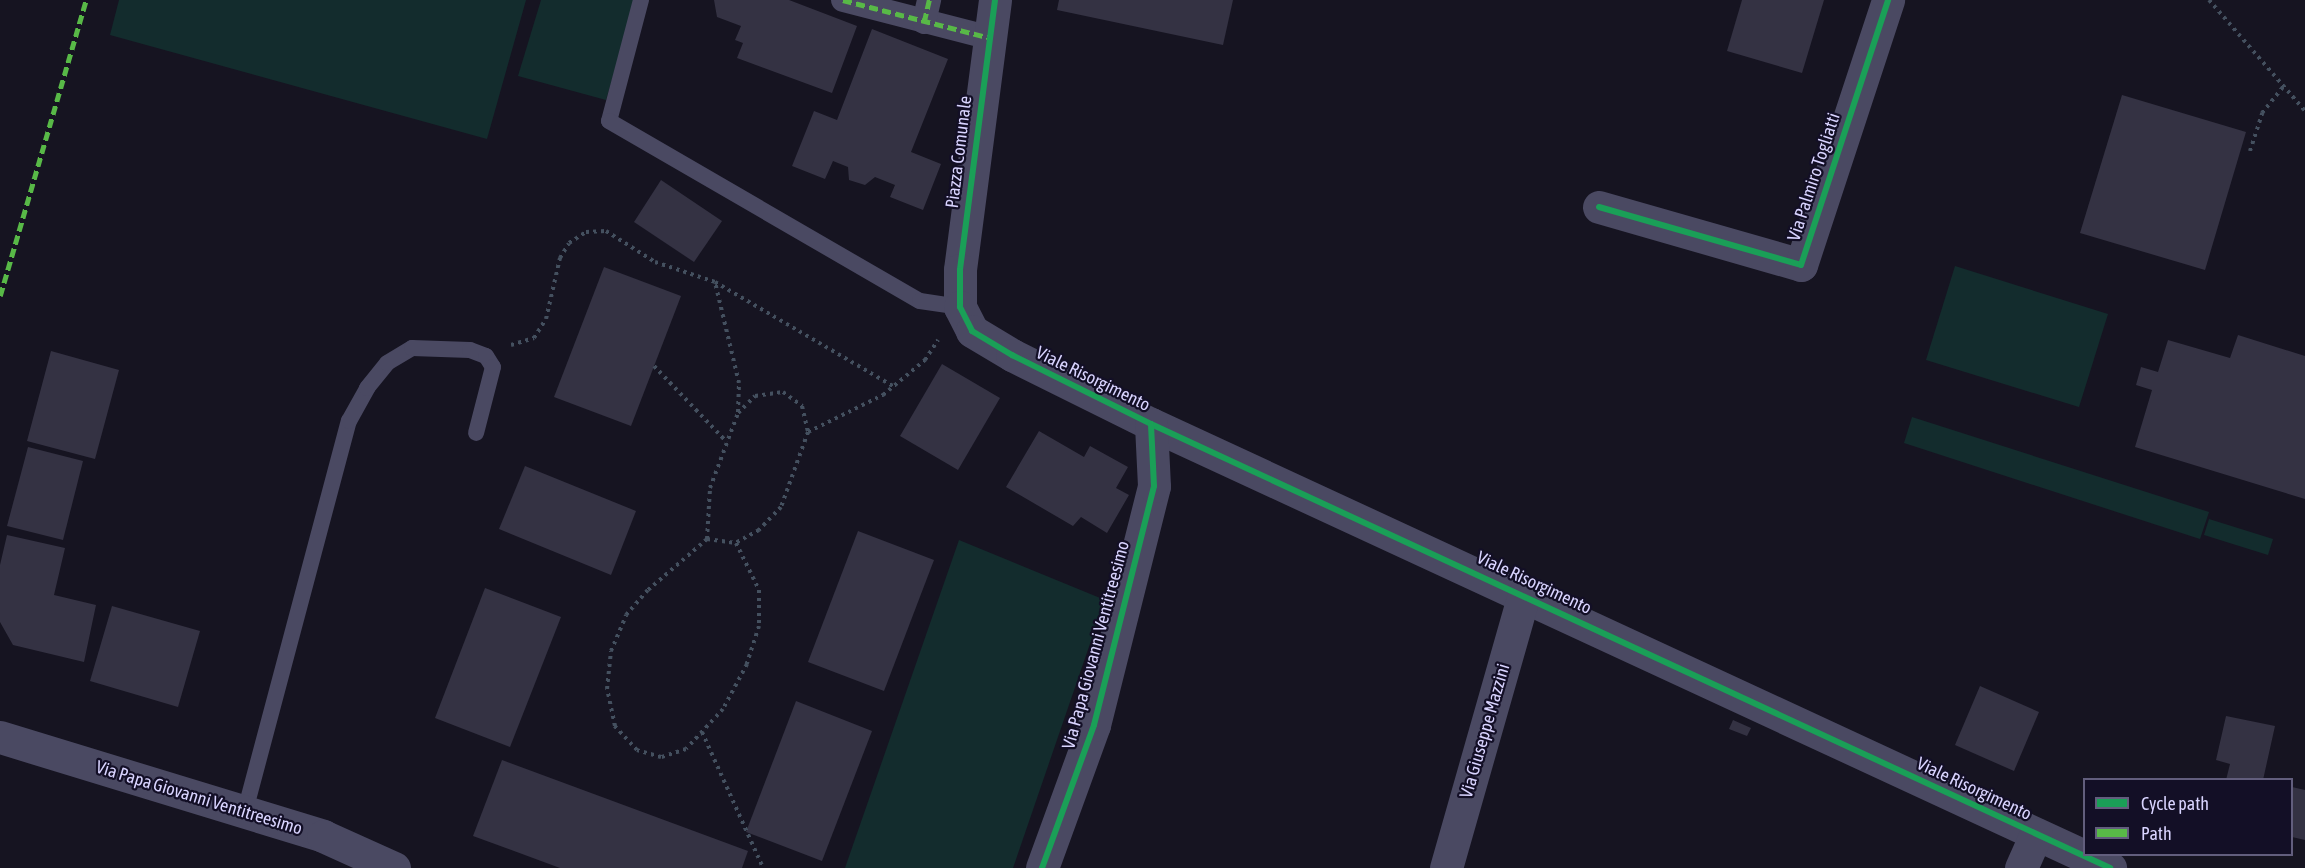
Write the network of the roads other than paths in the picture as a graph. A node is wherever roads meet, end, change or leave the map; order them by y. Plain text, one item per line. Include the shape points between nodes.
1 (641, 0) edge
2 (843, 0) edge
3 (995, 0) edge
4 (1888, 0) edge
5 (871, 4) edge
6 (926, 11) edge
7 (987, 37) junction
8 (1599, 207) dead end
9 (960, 307) junction
10 (1151, 424) junction
11 (476, 433) dead end
12 (1524, 595) junction
13 (0, 737) edge
14 (245, 811) junction
15 (2036, 834) junction
16 (2083, 856) edge
17 (2084, 856) edge
18 (394, 868) edge
19 (1042, 868) edge
20 (1446, 868) edge
21 (2021, 868) edge
22 (2110, 868) edge

1 - 9 lane via 609,121 920,301
2 - 5 street
3 - 7 street, Piazza Comunale
4 - 8 street, Via Palmiro Togliatti via 1801,265
5 - 6 street
6 - 7 street
7 - 9 street, Piazza Comunale via 960,270
9 - 10 street, Viale Risorgimento via 968,326 989,342
10 - 12 street, Viale Risorgimento
10 - 19 street, Via Papa Giovanni Ventitreesimo via 1154,486 1094,725
11 - 14 lane via 493,367 486,356 470,350 412,348 387,363 367,387 350,421
12 - 15 street, Viale Risorgimento
12 - 20 street, Via Giuseppe Mazzini
13 - 14 street, Via Papa Giovanni Ventitreesimo
14 - 18 street, Via Papa Giovanni Ventitreesimo via 323,836
15 - 16 street, Viale Risorgimento
15 - 21 street
17 - 22 street, Viale Risorgimento

